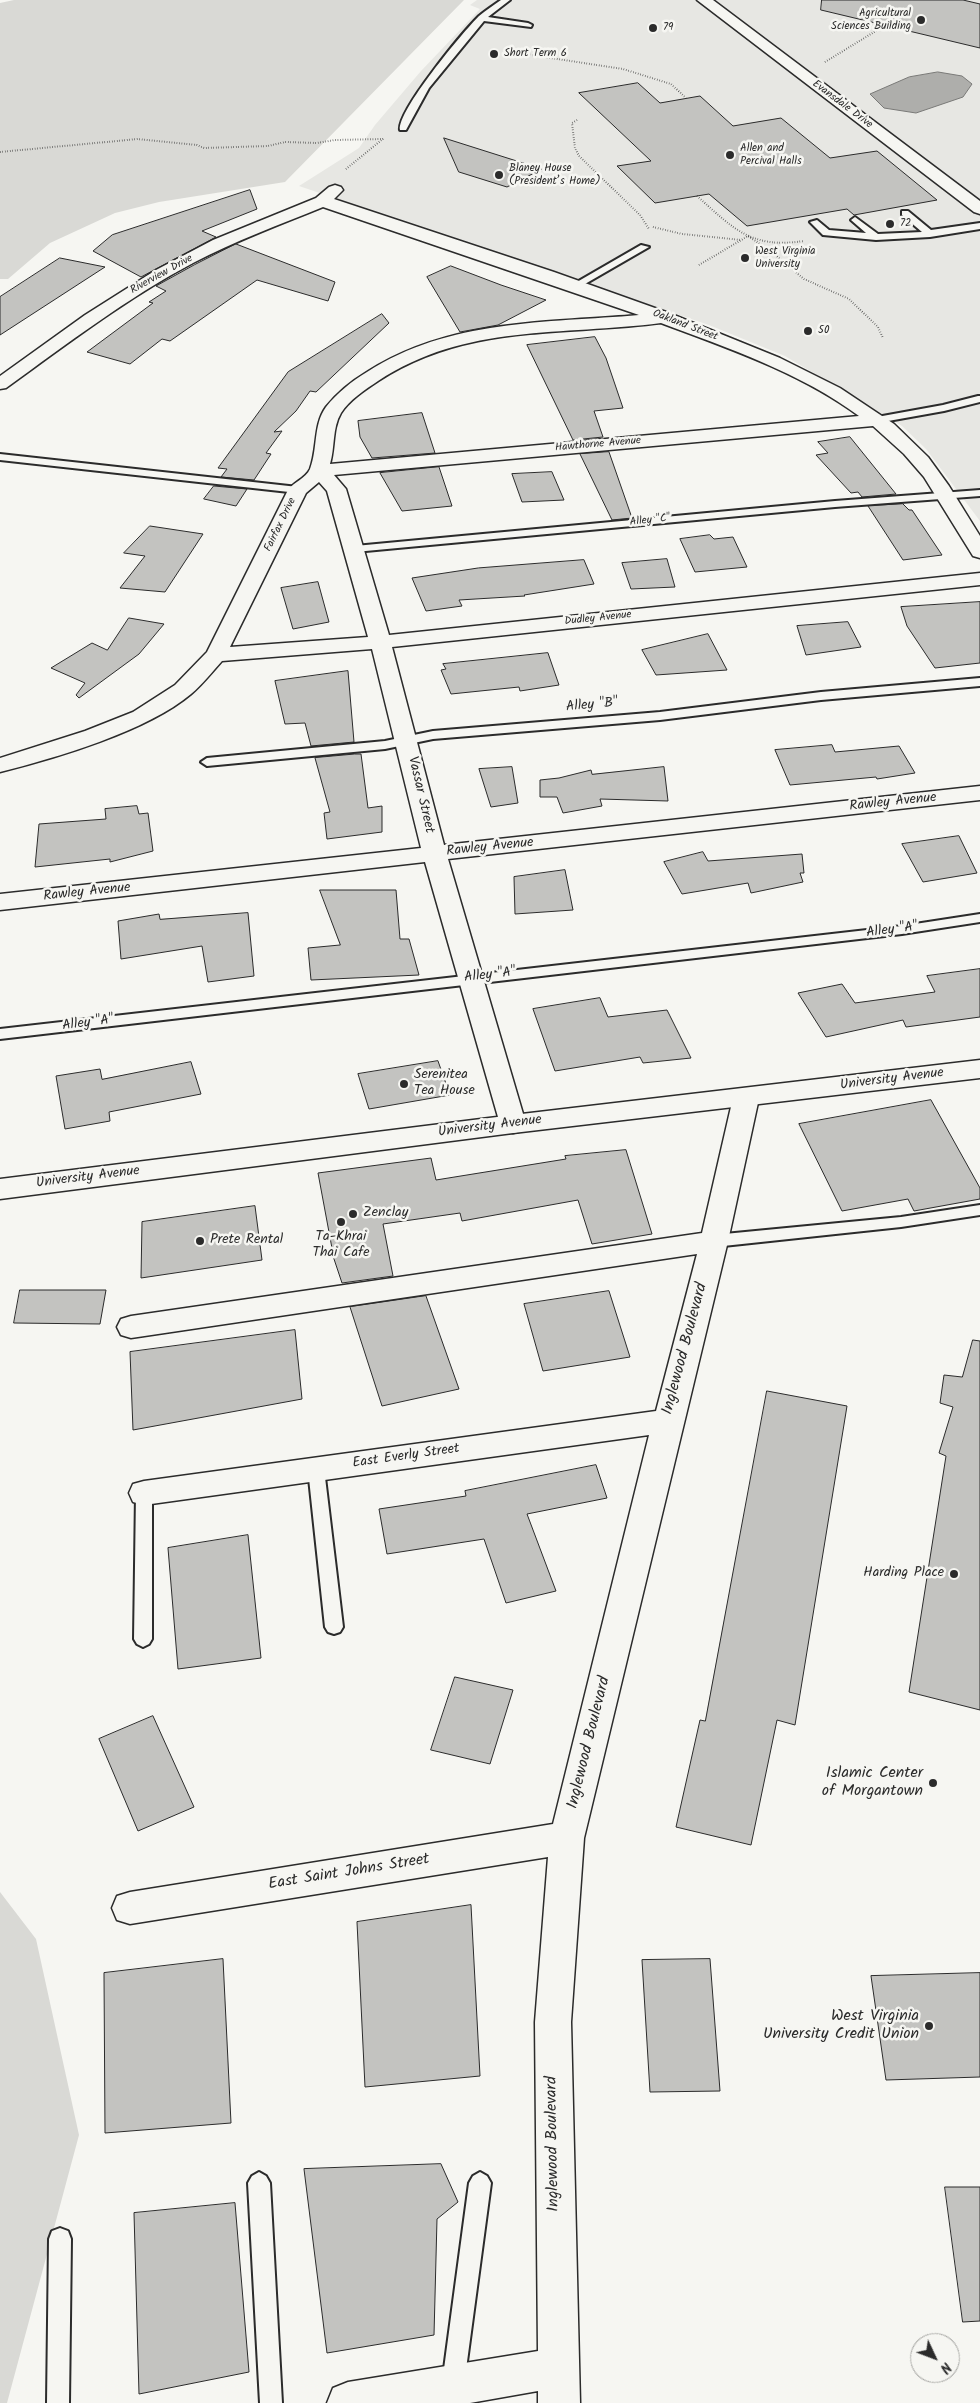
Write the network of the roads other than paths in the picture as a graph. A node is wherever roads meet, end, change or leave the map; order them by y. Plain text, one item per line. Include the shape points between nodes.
1 (506, 0) edge
2 (704, 0) edge
3 (482, 18) junction
4 (528, 25) dead end
5 (403, 128) dead end
6 (337, 189) dead end
7 (322, 201) junction
8 (980, 209) edge
9 (905, 213) dead end
10 (855, 220) dead end
11 (814, 222) dead end
12 (980, 226) edge
13 (930, 234) junction
14 (876, 237) junction
15 (644, 247) road end
16 (575, 286) junction
17 (663, 317) junction
18 (0, 384) edge
19 (978, 399) dead end
20 (877, 420) junction
21 (0, 457) edge
22 (319, 471) junction
23 (298, 490) junction
24 (980, 493) edge
25 (945, 496) junction
26 (355, 550) junction
27 (980, 552) edge
28 (980, 579) edge
29 (380, 642) junction
30 (216, 655) junction
31 (980, 682) edge
32 (407, 740) junction
33 (207, 762) dead end
34 (0, 765) edge
35 (980, 793) edge
36 (434, 854) junction
37 (0, 902) edge
38 (980, 918) edge
39 (471, 978) junction
40 (0, 1034) edge
41 (980, 1069) edge
42 (746, 1098) junction
43 (513, 1124) junction
44 (0, 1189) edge
45 (980, 1210) edge
46 (714, 1241) junction
47 (131, 1327) dead end
48 (668, 1421) junction
49 (316, 1469) junction
50 (144, 1493) joint
51 (334, 1627) dead end
52 (143, 1639) dead end
53 (567, 1838) junction
54 (130, 1908) dead end
55 (259, 2183) dead end
56 (480, 2183) dead end
57 (60, 2239) dead end
58 (453, 2385) junction
59 (558, 2385) edge
60 (370, 2401) edge
61 (58, 2403) edge
62 (271, 2403) edge

1 - 3 lane
2 - 8 street, Evansdale Drive
3 - 4 lane
3 - 5 lane via 406,116
6 - 7 street, Riverview Drive
7 - 16 street, Oakland Street
7 - 18 street, Riverview Drive via 188,258 114,302
9 - 13 lane
10 - 14 lane
11 - 14 lane via 826,233
12 - 13 lane
13 - 14 lane
15 - 16 lane
16 - 17 street, Oakland Street
17 - 20 street, Oakland Street via 810,378
17 - 22 street via 626,323 551,324 476,334 417,352 375,372 338,403 324,432
19 - 20 lane
20 - 22 street, Hawthorne Avenue
20 - 25 street, Oakland Street via 912,450
21 - 23 lane
22 - 23 street, Fairfax Drive
22 - 26 street, Vassar Street via 336,489
23 - 30 street, Fairfax Drive
24 - 25 lane, Alley "C"
25 - 26 lane, Alley "C"
25 - 27 street, Oakland Street
26 - 29 street, Vassar Street
28 - 29 street, Dudley Avenue
29 - 30 street, Dudley Avenue
29 - 32 street, Vassar Street
30 - 34 street, Fairfax Drive via 183,690 141,717 93,736
31 - 32 lane, Alley "B"
32 - 33 lane, Alley "B" via 385,745
32 - 36 street, Vassar Street
35 - 36 street, Rawley Avenue
36 - 37 street, Rawley Avenue
36 - 39 street, Vassar Street
38 - 39 lane, Alley "A" via 892,931
39 - 40 lane, Alley "A"
39 - 43 street, Vassar Street
41 - 42 street, University Avenue
42 - 43 street, University Avenue
42 - 46 street, Inglewood Boulevard
43 - 44 street, University Avenue
45 - 46 lane via 901,1222
46 - 47 street
46 - 48 street, Inglewood Boulevard
48 - 49 street, East Everly Street
48 - 53 street, Inglewood Boulevard
49 - 50 street, East Everly Street
49 - 51 lane
50 - 52 lane
53 - 54 street, East Saint Johns Street
53 - 59 street, Inglewood Boulevard via 553,2022
55 - 62 lane
56 - 58 lane
57 - 61 lane
58 - 59 street
58 - 60 street

